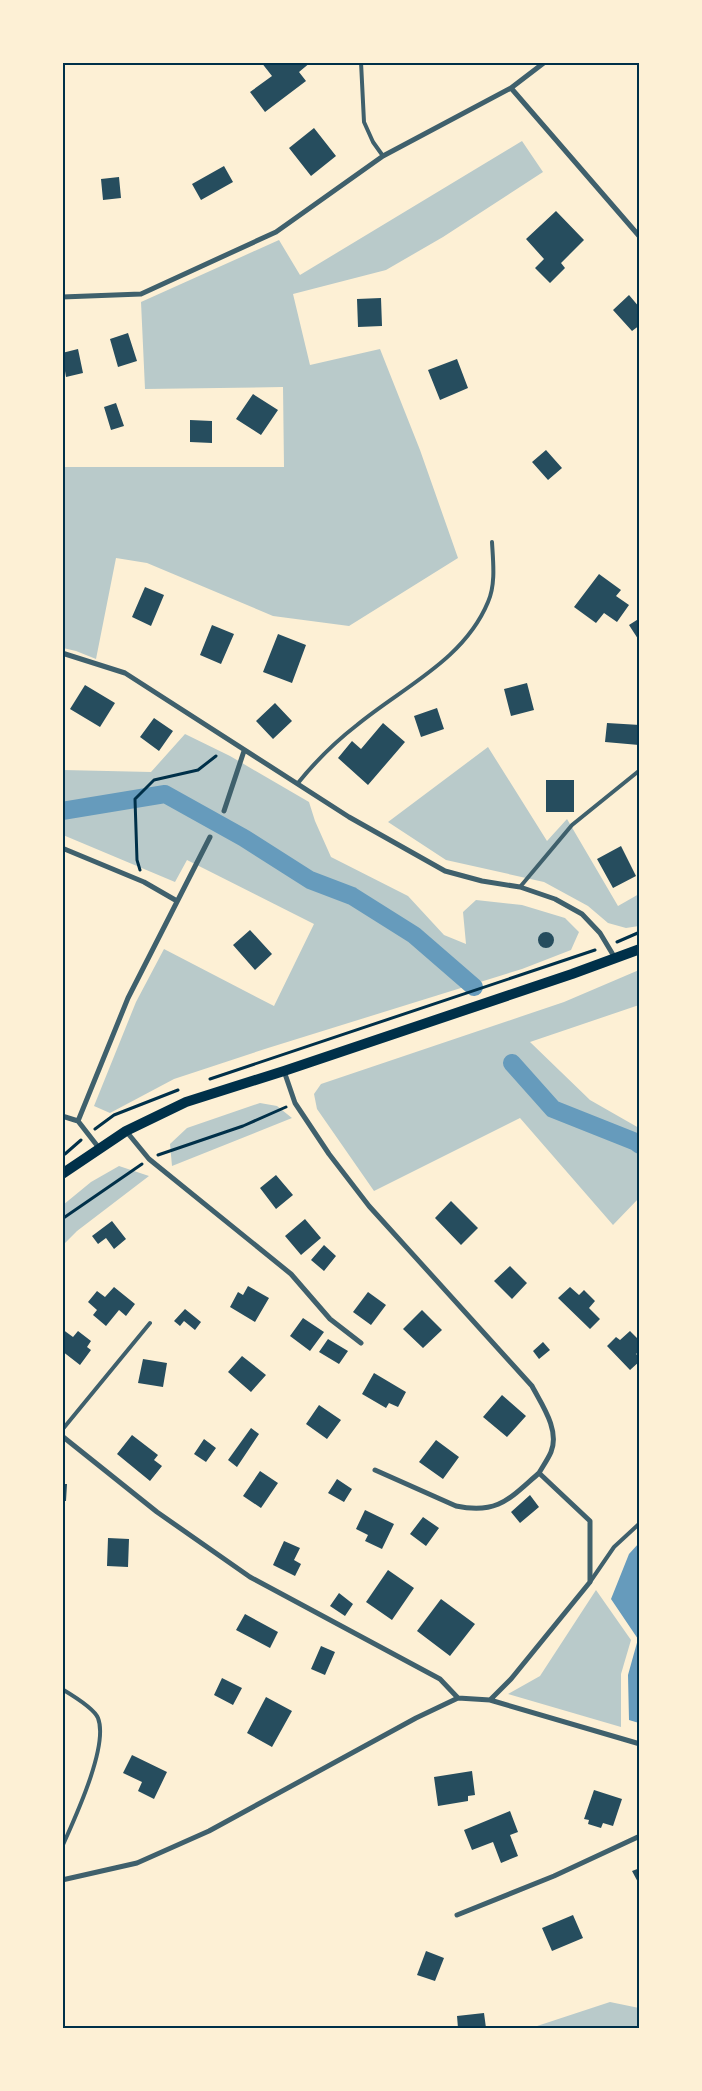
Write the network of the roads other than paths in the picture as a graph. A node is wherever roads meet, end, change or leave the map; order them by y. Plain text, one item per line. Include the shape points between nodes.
1 (361, 62) edge
2 (545, 62) edge
3 (511, 88) junction
4 (383, 156) junction
5 (640, 237) edge
6 (62, 297) edge
7 (492, 542) dead end
8 (62, 653) edge
9 (244, 751) junction
10 (640, 770) edge
11 (298, 783) junction
12 (224, 812) dead end
13 (210, 837) dead end
14 (62, 848) edge
15 (520, 887) junction
16 (176, 902) junction
17 (640, 949) edge
18 (616, 958) junction
19 (284, 1071) junction
20 (62, 1116) edge
21 (78, 1120) junction
22 (126, 1131) junction
23 (99, 1148) junction
24 (62, 1174) edge
25 (150, 1323) dead end
26 (361, 1343) dead end
27 (62, 1430) edge
28 (62, 1436) edge
29 (375, 1470) dead end
30 (539, 1473) junction
31 (640, 1523) edge
32 (590, 1582) junction
33 (62, 1689) edge
34 (458, 1698) junction
35 (490, 1700) junction
36 (640, 1744) edge
37 (640, 1836) edge
38 (62, 1847) edge
39 (62, 1880) edge
40 (457, 1915) dead end

1 - 4 lane via 364,122
2 - 3 street
3 - 4 street
3 - 5 street
4 - 6 street via 276,232 141,294
7 - 11 lane via 494,573 489,601 475,628 444,662 357,724 314,763
8 - 9 street via 126,673
9 - 11 street
9 - 12 street
10 - 15 lane via 572,825
11 - 15 street via 349,817 445,871
13 - 16 street
14 - 16 street via 144,882
15 - 18 street via 555,899 582,914 600,933
16 - 21 street via 128,998
17 - 18 main road
18 - 19 main road
19 - 22 main road via 186,1102
19 - 30 street via 295,1104 369,1206 532,1386 549,1419 552,1435 552,1450
20 - 21 street
21 - 23 street
22 - 23 main road
22 - 26 street via 149,1158 291,1274 330,1319
23 - 24 main road
25 - 27 lane
28 - 34 street via 157,1512 250,1577 440,1679
29 - 30 street via 469,1509 484,1509 507,1502
30 - 32 street via 590,1521
31 - 32 lane via 614,1547
32 - 35 street
33 - 38 lane via 98,1716 102,1735 84,1797
34 - 35 street
34 - 39 street via 210,1831 137,1863
35 - 36 street
37 - 40 street via 554,1876

